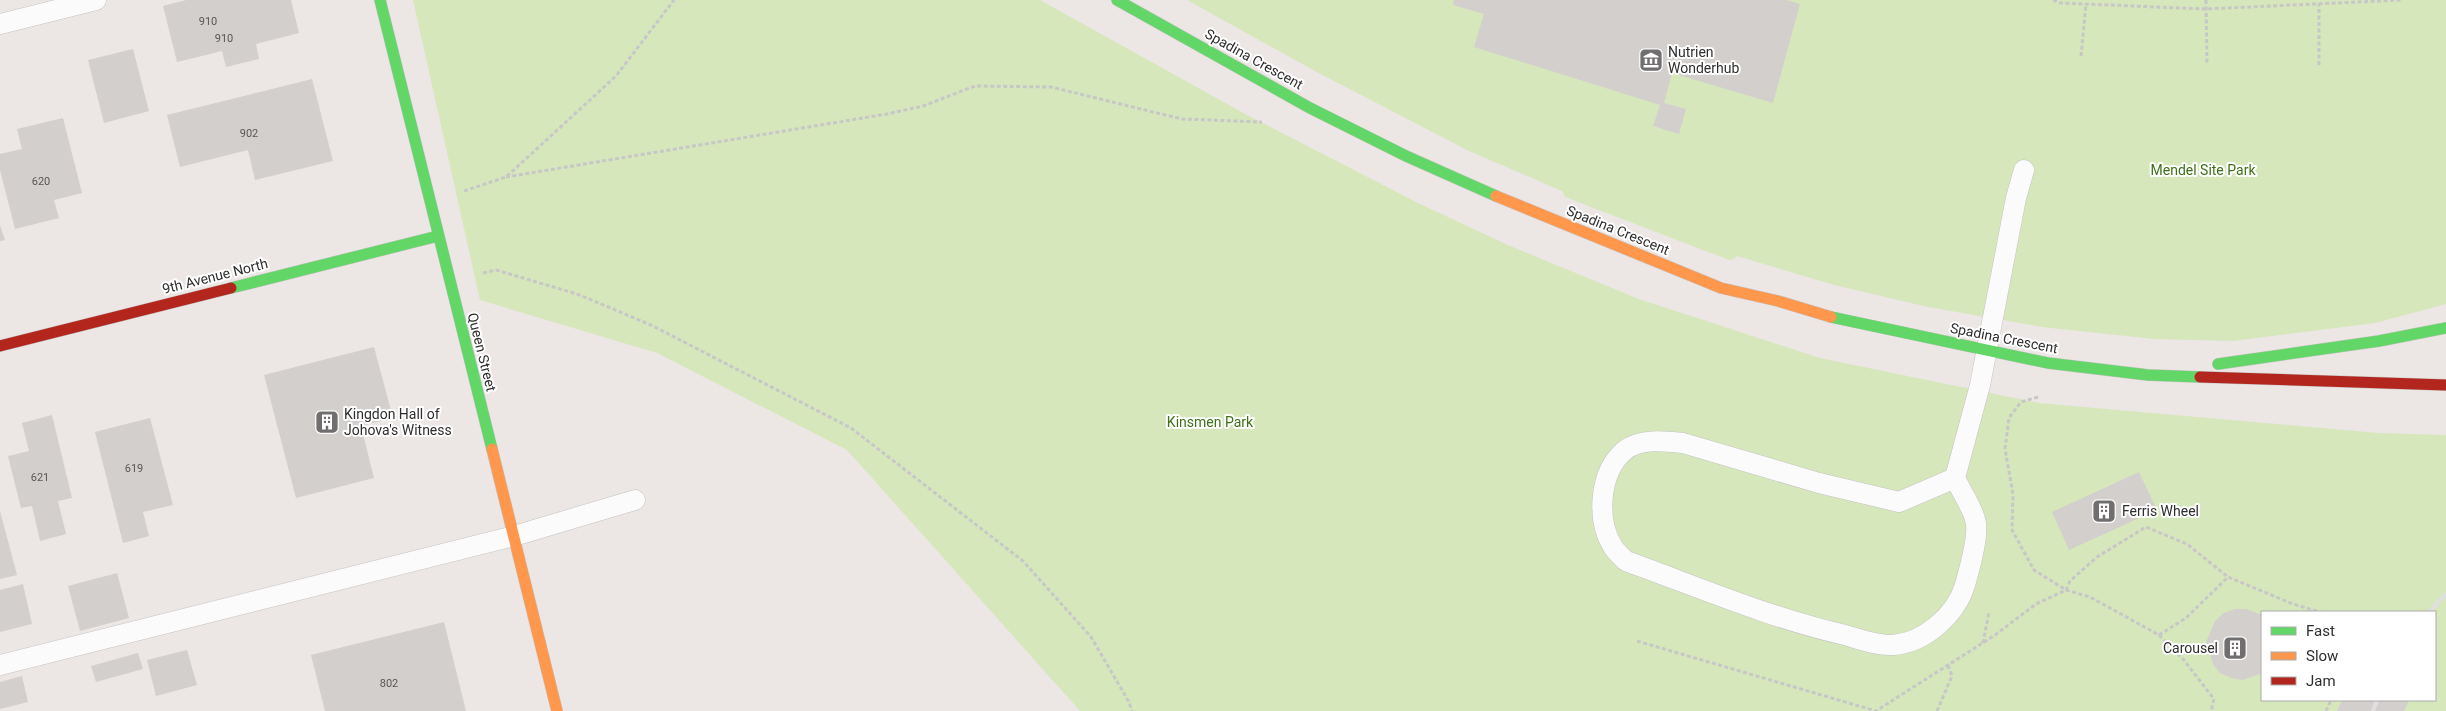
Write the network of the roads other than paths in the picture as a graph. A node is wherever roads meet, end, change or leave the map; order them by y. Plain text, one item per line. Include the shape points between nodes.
1 (96, 0) edge
2 (380, 0) edge
3 (1117, 0) edge
4 (0, 24) edge
5 (2024, 170) dead end
6 (438, 236) junction
7 (2446, 328) edge
8 (0, 346) edge
9 (1987, 350) junction
10 (2148, 375) junction
11 (2446, 385) edge
12 (1955, 478) junction
13 (635, 500) dead end
14 (514, 536) junction
15 (0, 665) edge
16 (557, 711) edge

1 - 4 lane
2 - 6 street, Queen Street
3 - 9 street, Spadina Crescent via 1310,108 1406,156 1513,204 1721,288 1833,318
5 - 9 lane
6 - 8 street, 9th Avenue North
6 - 14 street, Queen Street
7 - 10 street, Spadina Crescent
9 - 10 street, Spadina Crescent via 2048,363
9 - 12 lane
10 - 11 street, Spadina Crescent
12 - 12 lane via 1899,502 1819,483 1683,443 1664,441 1634,445 1624,451 1610,471 1601,504 1613,548 1626,561 1811,627 1892,645 1913,641 1931,630 1962,594 1973,554 1976,520
13 - 14 lane
14 - 15 lane
14 - 16 street, Queen Street

